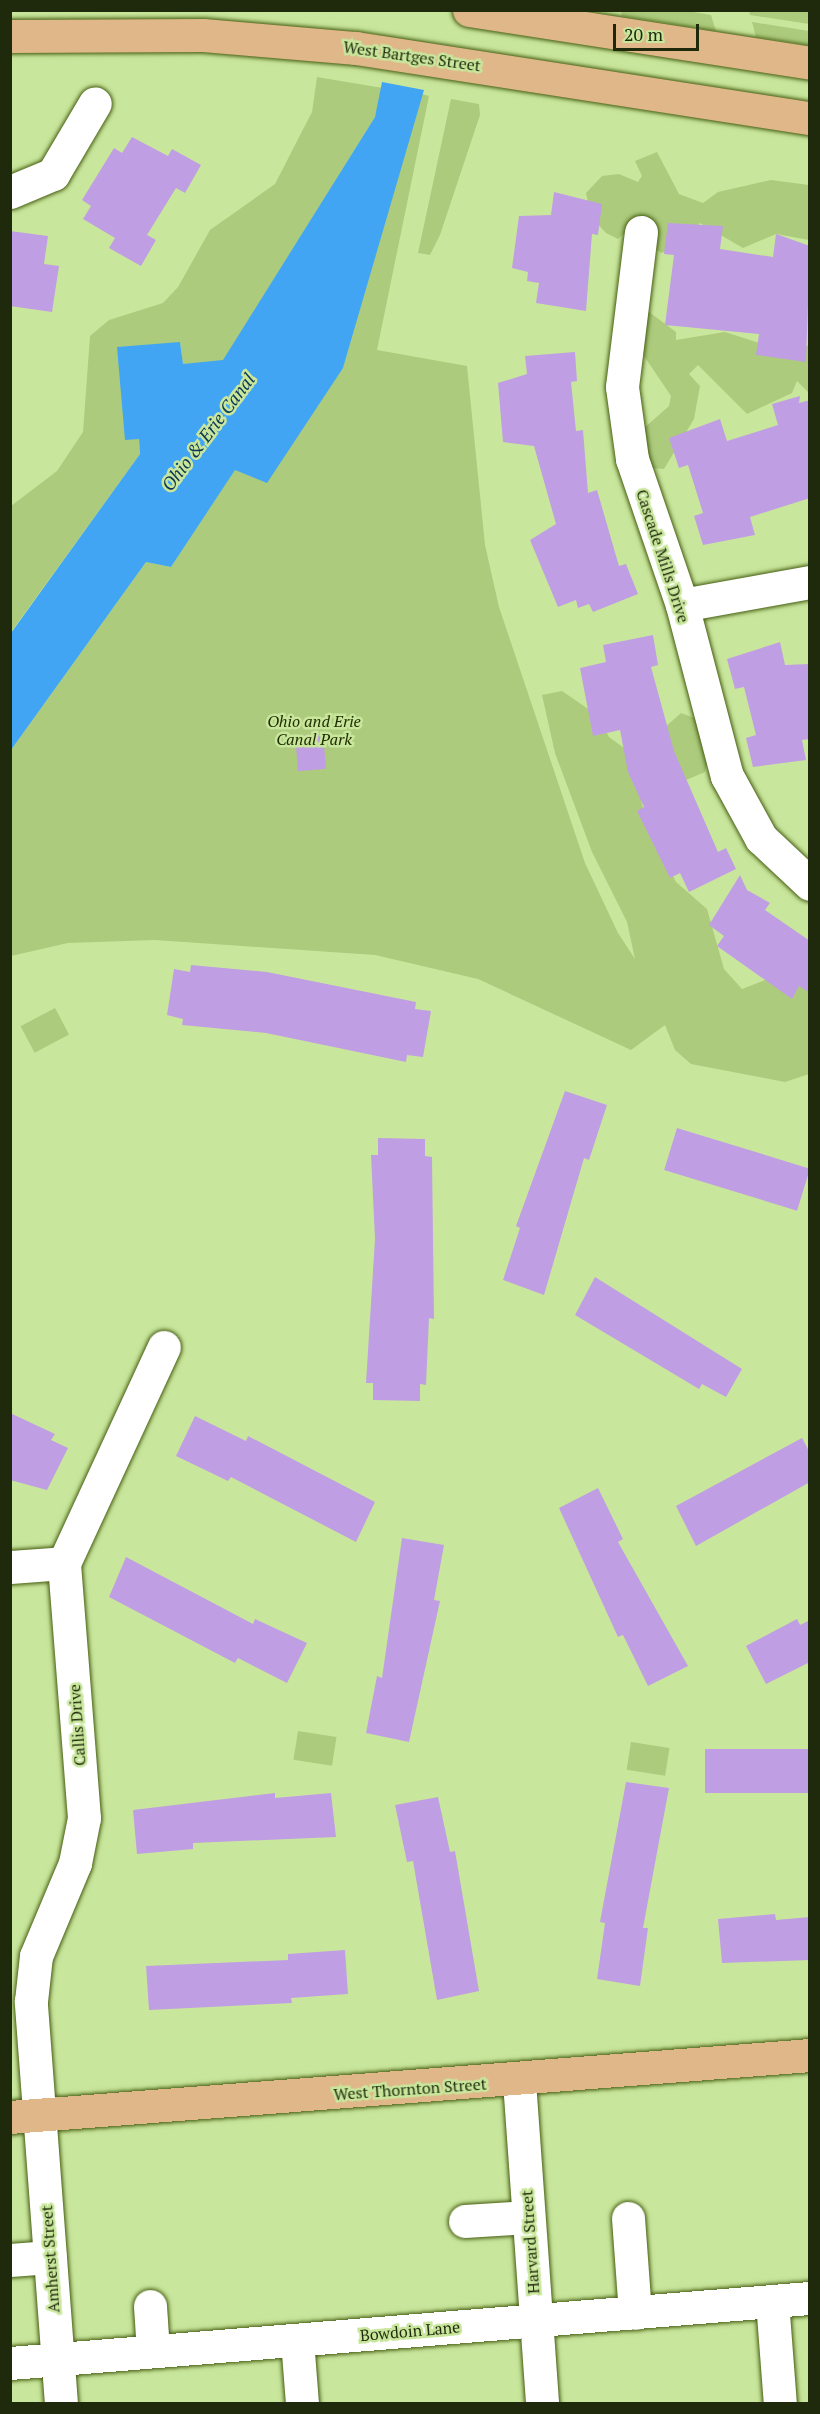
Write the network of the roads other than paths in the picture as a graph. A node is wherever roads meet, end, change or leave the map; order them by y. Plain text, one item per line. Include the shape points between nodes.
1 (480, 12) edge
2 (10, 36) edge
3 (810, 63) edge
4 (95, 103) dead end
5 (810, 118) edge
6 (10, 192) edge
7 (641, 232) dead end
8 (810, 582) edge
9 (682, 605) junction
10 (810, 884) edge
11 (164, 1347) dead end
12 (64, 1563) junction
13 (10, 1567) edge
14 (810, 2055) edge
15 (519, 2081) junction
16 (25, 2116) edge
17 (528, 2217) junction
18 (628, 2218) dead end
19 (465, 2221) dead end
20 (50, 2258) junction
21 (10, 2260) edge
22 (810, 2298) edge
23 (772, 2301) junction
24 (150, 2306) dead end
25 (635, 2313) junction
26 (536, 2321) junction
27 (297, 2340) junction
28 (153, 2351) junction
29 (58, 2359) junction
30 (10, 2363) edge
31 (61, 2403) edge
32 (302, 2403) edge
33 (542, 2403) edge
34 (780, 2403) edge

1 - 3 main road
2 - 5 main road, West Bartges Street via 203,36 356,48
4 - 6 street via 53,174
7 - 9 street, Cascade Mills Drive via 626,321 622,409 638,480
8 - 9 street
9 - 10 street, Cascade Mills Drive via 727,776 761,838
11 - 12 street, Callis Drive
12 - 13 street
12 - 16 street, Callis Drive via 84,1818 75,1863 44,1933 32,1978
14 - 15 main road, West Thornton Street
15 - 16 main road, West Thornton Street
15 - 17 street, Harvard Street
16 - 20 street, Amherst Street
17 - 19 street
17 - 26 street, Harvard Street
18 - 25 street
20 - 21 street
20 - 29 street, Amherst Street
22 - 23 street, Bowdoin Lane
23 - 25 street, Bowdoin Lane
23 - 34 street
24 - 28 street
25 - 26 street, Bowdoin Lane
26 - 27 street, Bowdoin Lane
26 - 33 street, Harvard Street
27 - 28 street, Bowdoin Lane
27 - 32 street
28 - 29 street, Bowdoin Lane
29 - 30 street, Bowdoin Lane
29 - 31 street, Amherst Street

